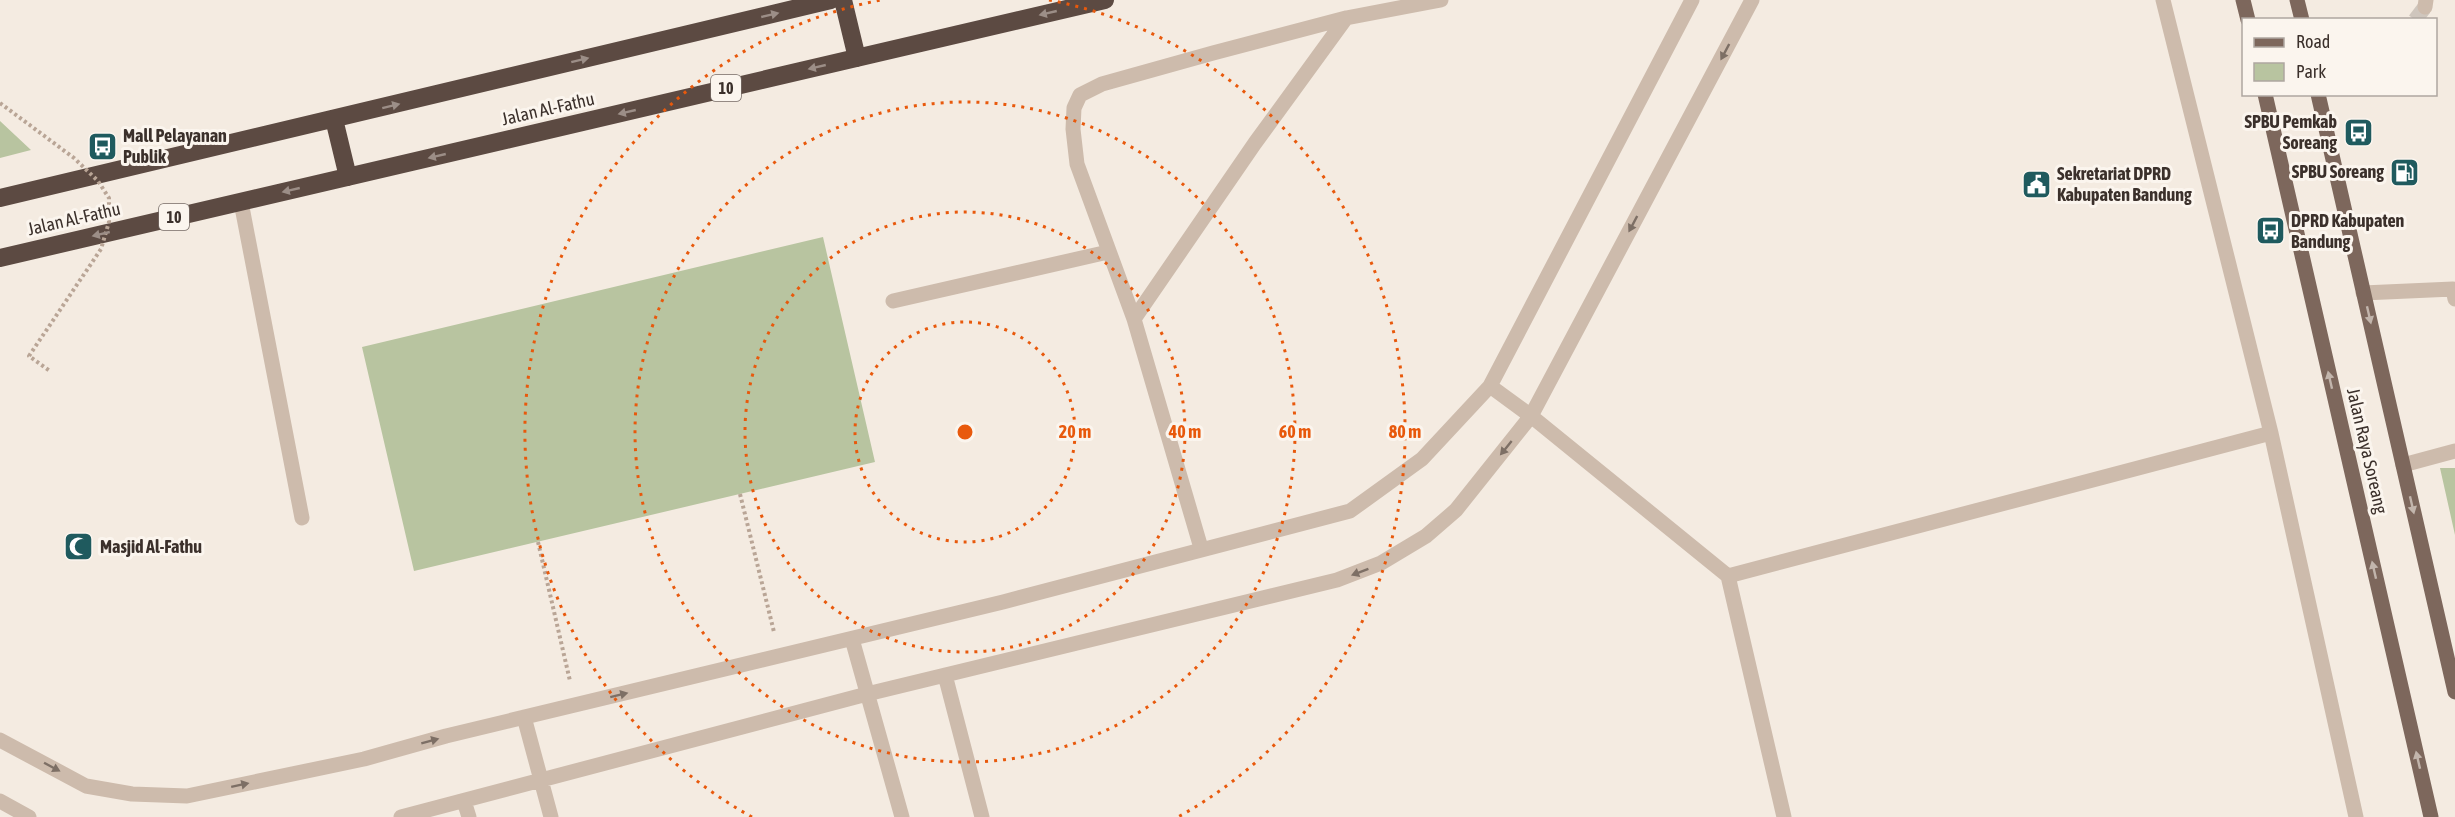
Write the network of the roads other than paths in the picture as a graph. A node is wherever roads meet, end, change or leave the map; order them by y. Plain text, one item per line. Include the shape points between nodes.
1 (831, 0) edge
2 (843, 0) edge
3 (1105, 0) edge
4 (1441, 0) edge
5 (1692, 0) edge
6 (1752, 0) edge
7 (2163, 0) edge
8 (2243, 0) edge
9 (2297, 0) edge
10 (1346, 18) junction
11 (2248, 18) edge
12 (2302, 18) edge
13 (857, 58) junction
14 (2265, 96) edge
15 (2318, 96) edge
16 (334, 119) junction
17 (348, 177) junction
18 (0, 198) edge
19 (241, 202) junction
20 (1108, 252) junction
21 (0, 258) edge
22 (2363, 292) junction
23 (2454, 292) edge
24 (893, 301) dead end
25 (1134, 319) junction
26 (1490, 386) junction
27 (1532, 416) junction
28 (2271, 433) junction
29 (2455, 451) edge
30 (2403, 465) junction
31 (302, 518) dead end
32 (1201, 548) junction
33 (1728, 576) junction
34 (852, 639) junction
35 (945, 675) junction
36 (2455, 692) edge
37 (867, 694) junction
38 (524, 717) junction
39 (0, 740) edge
40 (541, 780) junction
41 (0, 801) edge
42 (464, 801) junction
43 (29, 817) edge
44 (401, 817) edge
45 (469, 817) edge
46 (551, 817) edge
47 (902, 817) edge
48 (982, 817) edge
49 (1784, 817) edge
50 (2356, 817) edge
51 (2431, 817) edge

16 -> 1 highway, Jalan Al-Fathu
2 - 13 highway
3 -> 13 highway, Jalan Al-Fathu / 10
4 - 10 street
5 - 26 street
6 -> 27 street
7 - 28 street
8 - 11 main road
9 - 12 main road
10 - 20 street via 1102,84 1080,95 1074,108 1073,129 1077,164
10 - 25 street
13 -> 17 highway, Jalan Al-Fathu / 10
51 -> 14 main road, Jalan Raya Soreang
15 - 22 main road, Jalan Raya Soreang
16 - 17 highway
16 - 18 highway, Jalan Al-Fathu
17 -> 19 highway, Jalan Al-Fathu / 10
19 -> 21 highway, Jalan Al-Fathu / 10
19 - 31 street
20 - 24 street
20 - 25 street
22 - 23 street
22 -> 30 main road, Jalan Raya Soreang
25 - 32 street
26 - 27 street
26 - 32 street via 1422,459 1350,511
27 - 33 street
27 -> 35 street via 1456,510 1426,536 1381,563 1337,580
28 - 33 street
28 - 50 street
29 - 30 street
30 -> 36 main road, Jalan Raya Soreang
32 - 34 street
33 - 49 street
34 - 37 street
38 -> 34 street
35 - 37 street
35 - 48 street
37 - 40 street
37 - 47 street
39 -> 38 street via 86,786 132,794 187,796 364,759
38 - 40 street
40 - 42 street
40 - 46 street
41 - 43 street
42 - 44 street
42 - 45 street

